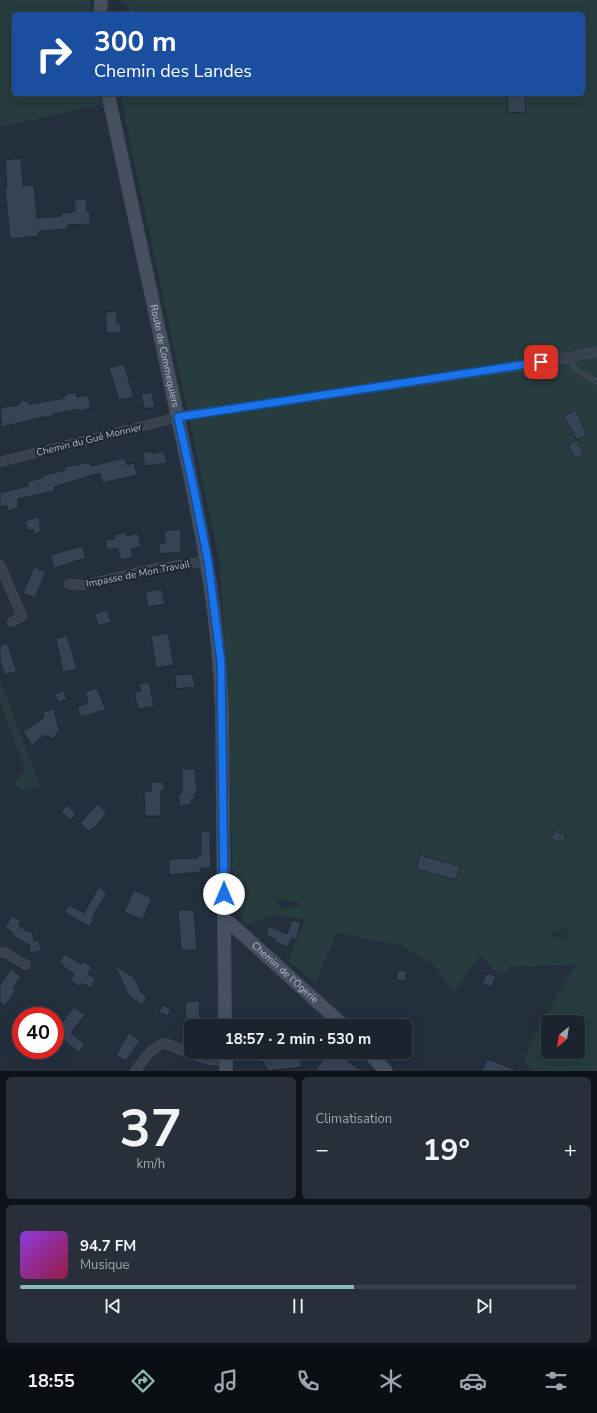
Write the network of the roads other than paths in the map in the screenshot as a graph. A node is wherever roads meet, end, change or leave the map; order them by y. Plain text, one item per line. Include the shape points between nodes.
1 (100, 0) edge
2 (100, 12) edge
3 (108, 96) edge
4 (597, 352) edge
5 (568, 357) junction
6 (597, 382) edge
7 (178, 417) junction
8 (0, 462) edge
9 (208, 561) junction
10 (0, 565) edge
11 (69, 584) dead end
12 (12, 622) dead end
13 (224, 922) junction
14 (0, 952) edge
15 (26, 965) dead end
16 (225, 1019) edge
17 (336, 1019) edge
18 (375, 1059) edge
19 (226, 1061) edge
20 (135, 1071) edge
21 (386, 1071) edge

1 - 2 street
3 - 7 street, Route de Commequiers
4 - 5 street, Chemin du Gué Monnier
5 - 6 lane via 575,369
5 - 7 street, Chemin du Gué Monnier
7 - 8 street, Chemin du Gué Monnier
7 - 9 street, Route de Commequiers
9 - 11 street, Impasse de Mon Travail via 152,569 84,584
9 - 13 street, Route de Commequiers via 221,662
10 - 12 street via 22,616
13 - 16 street, Route de Commequiers
13 - 17 street, Chemin de l'Ogerie via 230,923
14 - 15 street
18 - 21 street
19 - 20 street via 187,1052 165,1042 156,1046

